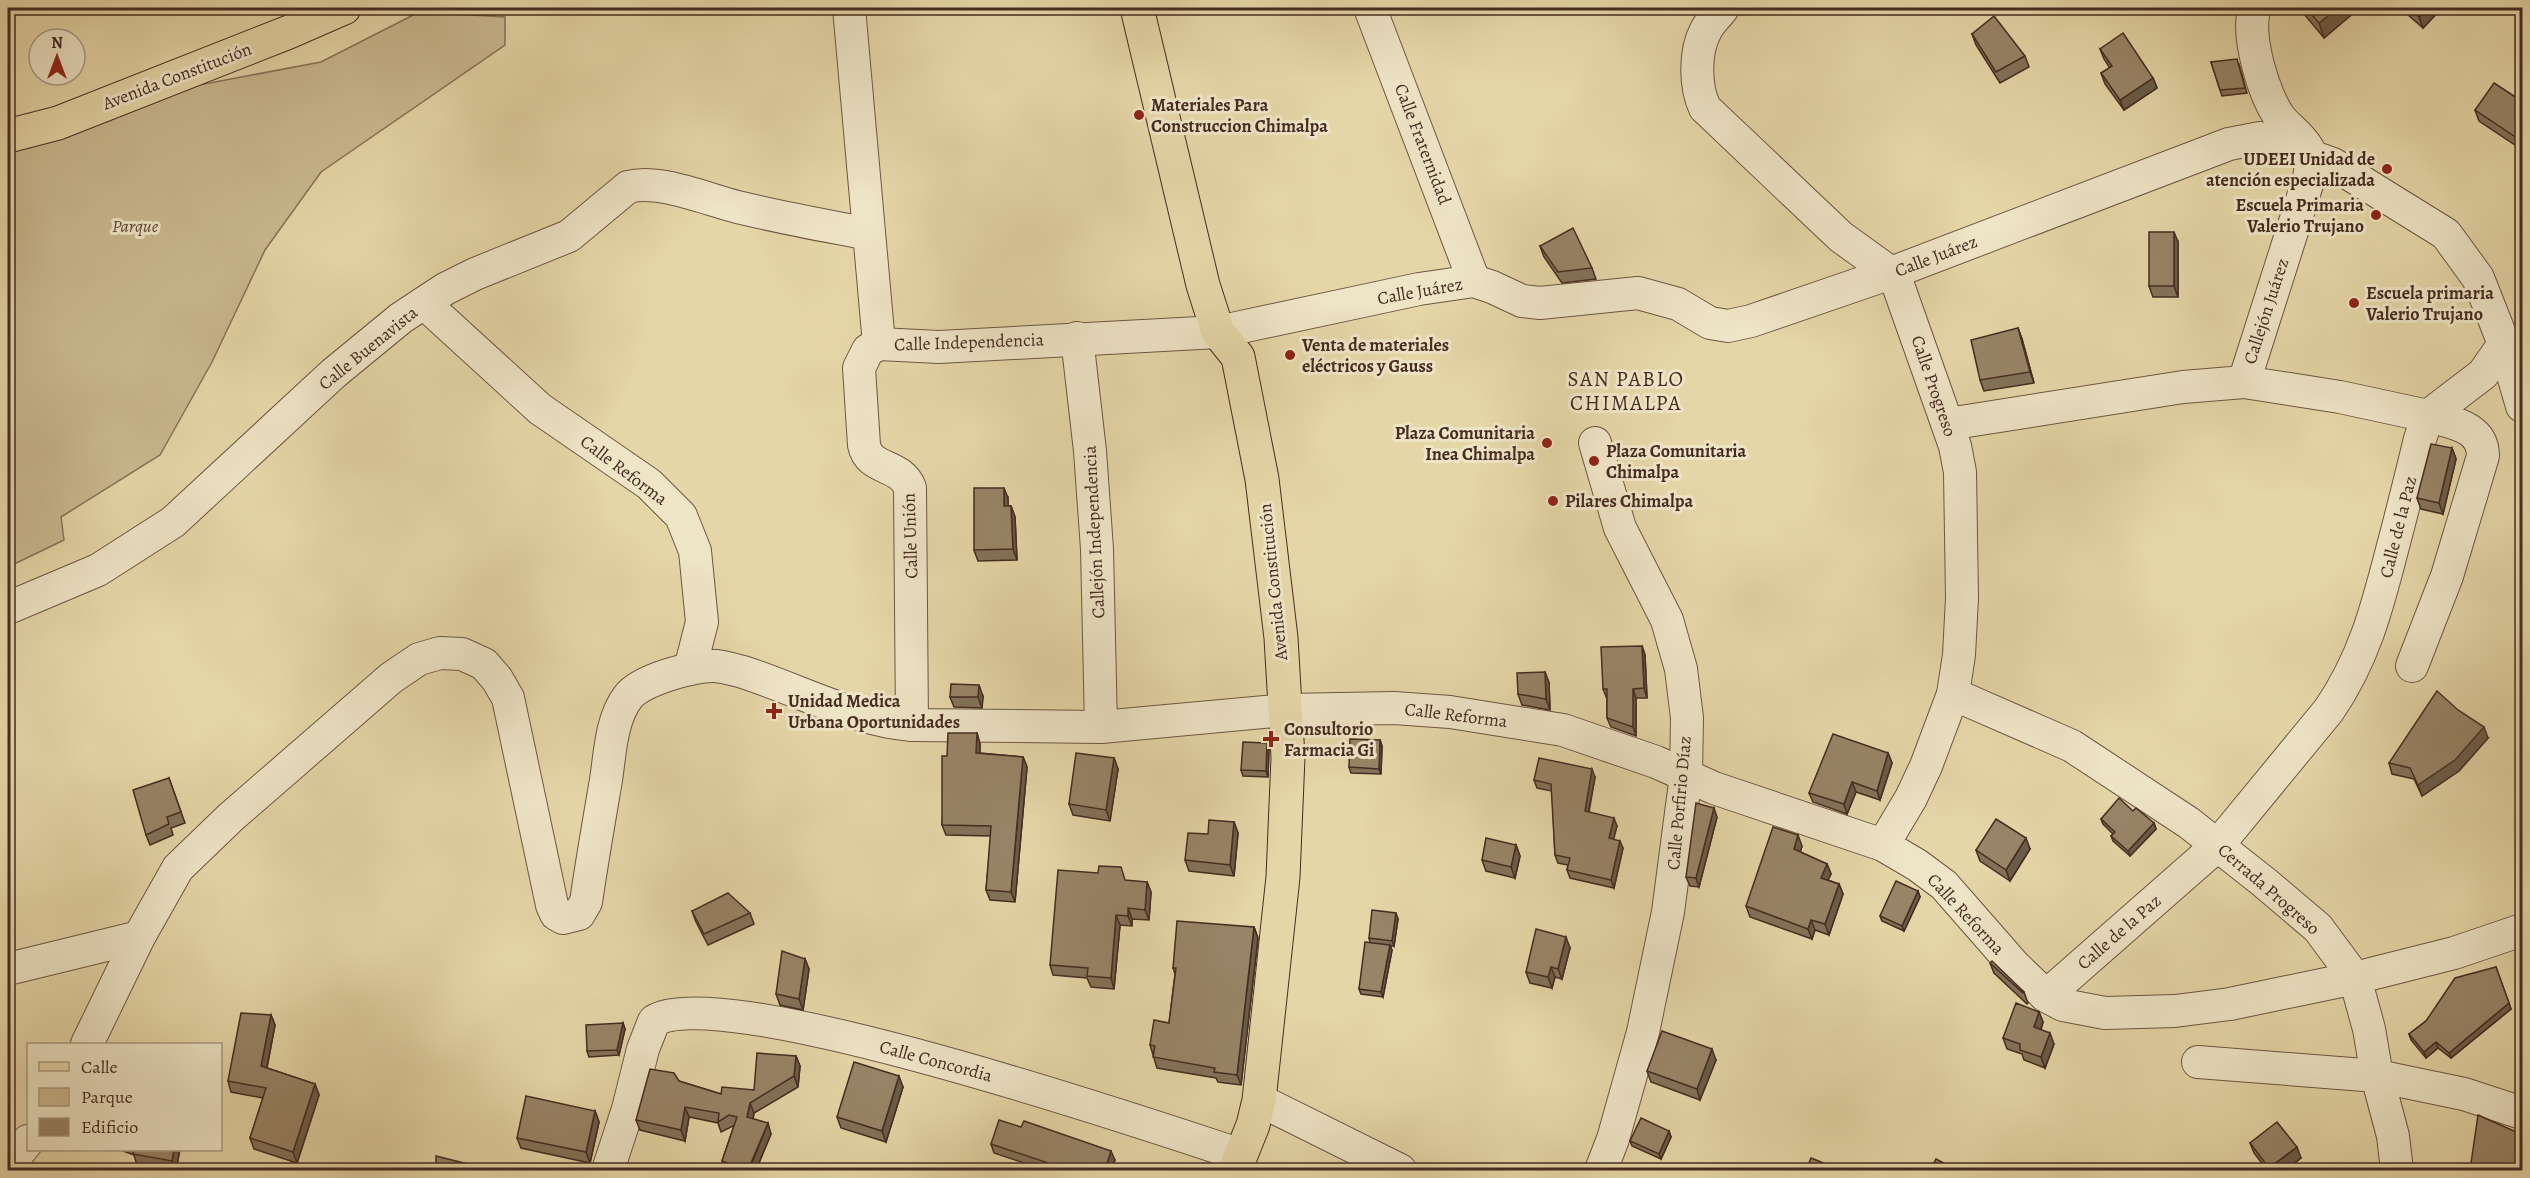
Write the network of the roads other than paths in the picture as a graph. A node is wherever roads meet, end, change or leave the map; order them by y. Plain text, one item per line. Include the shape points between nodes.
1 (344, 8) edge
2 (849, 8) edge
3 (1137, 8) edge
4 (1371, 8) edge
5 (1723, 8) edge
6 (2255, 8) edge
7 (8, 136) edge
8 (2311, 155) junction
9 (869, 234) junction
10 (1891, 273) junction
11 (1474, 281) junction
12 (424, 303) junction
13 (1218, 332) junction
14 (1077, 338) junction
15 (879, 344) junction
16 (2504, 344) junction
17 (2244, 382) junction
18 (2523, 406) edge
19 (2428, 416) junction
20 (1948, 424) junction
21 (1595, 442) dead end
22 (8, 608) edge
23 (2412, 666) dead end
24 (690, 669) junction
25 (1953, 694) junction
26 (1286, 711) junction
27 (912, 725) junction
28 (1101, 727) junction
29 (1686, 775) junction
30 (1882, 845) junction
31 (2218, 845) junction
32 (2523, 930) edge
33 (139, 937) junction
34 (8, 969) edge
35 (2355, 978) junction
36 (2046, 996) junction
37 (87, 1043) edge
38 (2198, 1062) dead end
39 (2378, 1076) junction
40 (1259, 1100) junction
41 (2523, 1113) edge
42 (1238, 1163) edge
43 (608, 1170) edge
44 (1400, 1170) edge
45 (1601, 1170) edge
46 (2397, 1170) edge

1 - 7 main road, Avenida Constitución via 58,123
2 - 9 street, Calle Independencia
3 - 13 main road, Avenida Constitución via 1203,285
4 - 11 street, Calle Fraternidad
5 - 10 street, Calle Progreso via 1706,29 1700,50 1698,85 1705,108 1841,237
6 - 8 street via 2254,46 2269,99
8 - 10 street, Calle Juárez via 2260,138 2240,141
8 - 16 street, Calle Juárez via 2333,164 2446,234 2478,278
8 - 17 street, Callejón Juárez via 2308,178
9 - 12 street, Calle Buenavista via 639,184 628,186 569,236 475,274
9 - 15 street, Calle Independencia
10 - 11 street, Calle Juárez via 1728,326 1710,323 1656,296 1618,294 1540,303 1522,301
10 - 20 street, Calle Progreso
11 - 13 street, Calle Juárez
12 - 22 street, Calle Buenavista via 375,337 173,522 98,570
12 - 24 street, Calle Reforma via 540,409 649,484 681,516 695,551 702,622
13 - 14 street, Calle Independencia
13 - 26 main road, Avenida Constitución via 1238,357 1255,438 1281,638
14 - 15 street, Calle Independencia via 939,347
14 - 28 street, Callejón Independencia via 1097,549
15 - 27 street, Calle Unión via 868,350 859,368 864,445 870,459 902,475 910,488
16 - 18 street, Calle Juárez
16 - 19 street via 2483,374
17 - 19 street
17 - 20 street via 2183,387
19 - 23 street via 2475,433 2483,456 2447,576
19 - 31 street, Calle de la Paz via 2374,620 2359,660 2329,711
20 - 25 street, Calle Progreso via 1960,472 1962,534 1959,655
21 - 29 street, Calle Porfirio Díaz via 1620,528 1673,639 1687,718
24 - 27 street, Calle Reforma via 716,666 743,672 867,717
24 - 33 street via 637,687 618,716 586,902 579,914 563,918 552,905 508,698 484,663 462,654 440,653 419,659 390,678 225,822 178,868
25 - 30 street, Calle Progreso via 1911,798
25 - 31 street, Cerrada Progreso via 2072,746
26 - 28 street, Calle Reforma
26 - 29 street, Calle Reforma via 1414,708 1563,730
26 - 40 main road, Avenida Constitución via 1283,877
27 - 28 street, Calle Reforma via 1006,736
29 - 30 street, Calle Reforma
29 - 45 street, Calle Porfirio Díaz via 1668,912 1643,1032
30 - 36 street, Calle Reforma via 1944,885
31 - 35 street, Cerrada Progreso via 2318,928
31 - 36 street, Calle de la Paz
32 - 35 street, Calle Reforma via 2454,953
33 - 34 street
33 - 37 street
35 - 36 street, Calle Reforma via 2230,1004 2175,1011 2105,1014 2063,1005
35 - 39 street, Cerrada Progreso
38 - 39 street
39 - 41 street via 2464,1094
39 - 46 street, Cerrada Progreso
40 - 42 main road, Avenida Constitución
40 - 44 street
42 - 43 street, Calle Concordia via 958,1065 808,1029 740,1017 671,1014 654,1021

